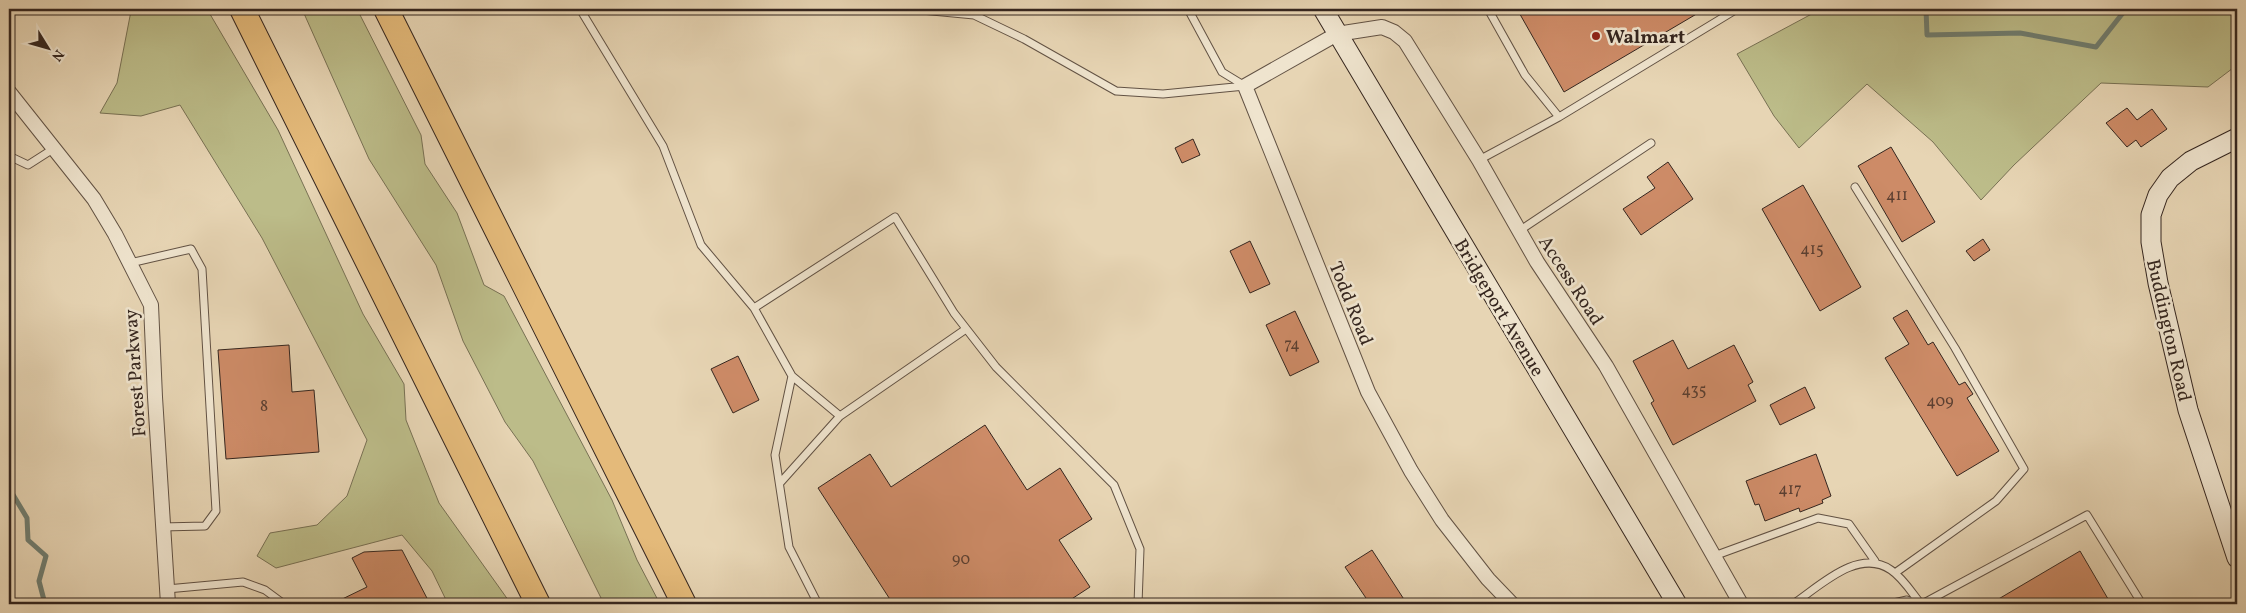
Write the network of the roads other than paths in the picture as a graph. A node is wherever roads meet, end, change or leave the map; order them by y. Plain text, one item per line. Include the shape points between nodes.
1 (242, 9) edge
2 (386, 9) edge
3 (580, 9) edge
4 (911, 9) edge
5 (1188, 9) edge
6 (1323, 9) edge
7 (1488, 9) edge
8 (1737, 9) edge
9 (1337, 34) junction
10 (1246, 86) junction
11 (9, 92) edge
12 (1559, 117) junction
13 (2237, 138) edge
14 (1651, 144) dead end
15 (53, 149) junction
16 (9, 156) edge
17 (1479, 160) junction
18 (1855, 187) dead end
19 (1519, 231) junction
20 (130, 263) junction
21 (754, 308) junction
22 (966, 329) junction
23 (792, 376) junction
24 (840, 416) junction
25 (780, 483) junction
26 (162, 527) junction
27 (1714, 556) junction
28 (2237, 558) edge
29 (1875, 562) junction
30 (1895, 573) junction
31 (167, 589) junction
32 (168, 604) edge
33 (284, 604) edge
34 (538, 604) edge
35 (684, 604) edge
36 (818, 604) edge
37 (1138, 604) edge
38 (1512, 604) edge
39 (1677, 604) edge
40 (1741, 604) edge
41 (1793, 604) edge
42 (1889, 604) edge
43 (1921, 604) edge
44 (2142, 604) edge

1 - 34 highway
2 - 35 highway
3 - 21 lane via 663,146 700,245
4 - 10 lane via 974,16 996,24 1116,91 1163,94
5 - 10 lane via 1222,72
6 - 9 main road, Bridgeport Avenue
7 - 12 lane via 1525,74
8 - 12 lane
9 - 10 street
9 - 17 street, Access Road via 1382,27 1405,41
9 - 39 main road, Bridgeport Avenue
10 - 38 street, Todd Road via 1368,392 1442,520
11 - 15 street, Forest Parkway
12 - 17 lane
13 - 28 main road, Buddington Road via 2191,161 2170,178 2158,195 2151,215 2151,242 2188,410
14 - 19 lane
15 - 16 lane via 28,166
15 - 20 street, Forest Parkway via 94,199
17 - 19 street, Access Road
18 - 30 lane via 1955,348 2024,469 1996,501
19 - 27 street, Access Road via 1606,366
20 - 26 street, Forest Parkway via 151,305
20 - 26 lane via 191,249 202,268 216,511 205,526
21 - 22 lane via 895,217
21 - 23 lane
22 - 24 lane
22 - 37 lane via 996,367 1114,484 1140,549
23 - 24 lane
23 - 25 lane via 775,455
24 - 25 lane
25 - 36 lane via 789,547
26 - 31 street, Forest Parkway
27 - 29 lane via 1818,518 1848,524
27 - 40 street, Access Road
29 - 30 lane
29 - 41 lane via 1852,565
30 - 43 lane
31 - 32 street, Forest Parkway
31 - 33 lane via 243,582 265,590
42 - 43 lane via 1907,600
43 - 44 lane via 2088,515

